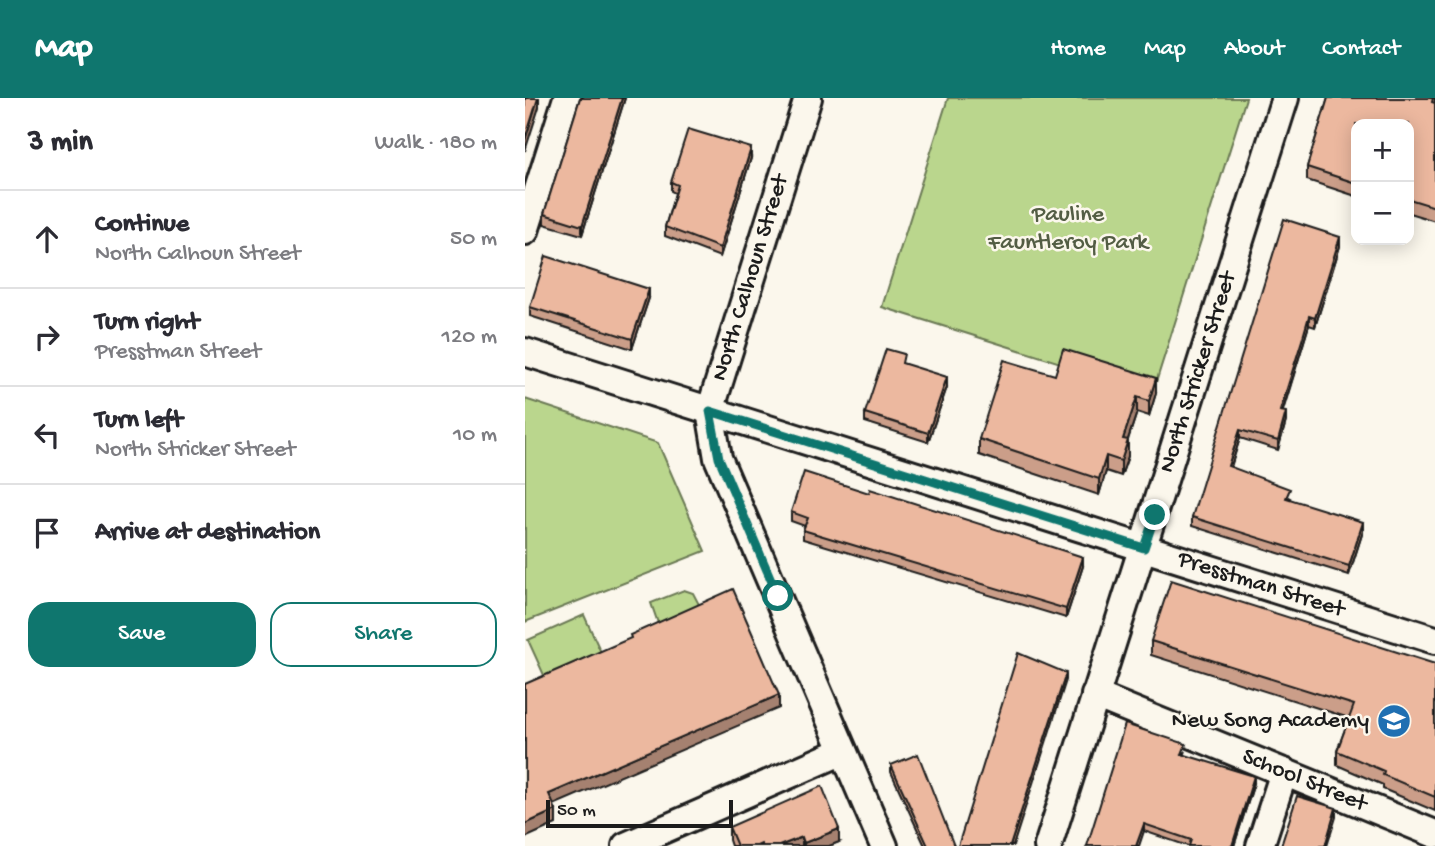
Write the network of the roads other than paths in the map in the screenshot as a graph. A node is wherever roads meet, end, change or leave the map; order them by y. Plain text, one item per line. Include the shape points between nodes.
1 (567, 98) edge
2 (808, 98) edge
3 (1285, 98) edge
4 (525, 231) edge
5 (525, 352) edge
6 (710, 411) junction
7 (1144, 548) junction
8 (1435, 640) edge
9 (1095, 695) junction
10 (843, 751) junction
11 (1284, 772) junction
12 (1435, 834) edge
13 (657, 840) edge
14 (627, 846) edge
15 (884, 846) edge
16 (1048, 846) edge
17 (1260, 846) edge

1 - 4 street
2 - 6 street, North Calhoun Street
3 - 7 street, North Stricker Street
5 - 6 street, Presstman Street
6 - 7 street, Presstman Street
6 - 10 street, North Calhoun Street via 719,458
7 - 8 street, Presstman Street
7 - 9 street, North Stricker Street
9 - 11 street, School Street
9 - 16 street, North Stricker Street
10 - 13 street
10 - 15 street, North Calhoun Street
11 - 12 street, School Street
11 - 17 street
13 - 14 street

